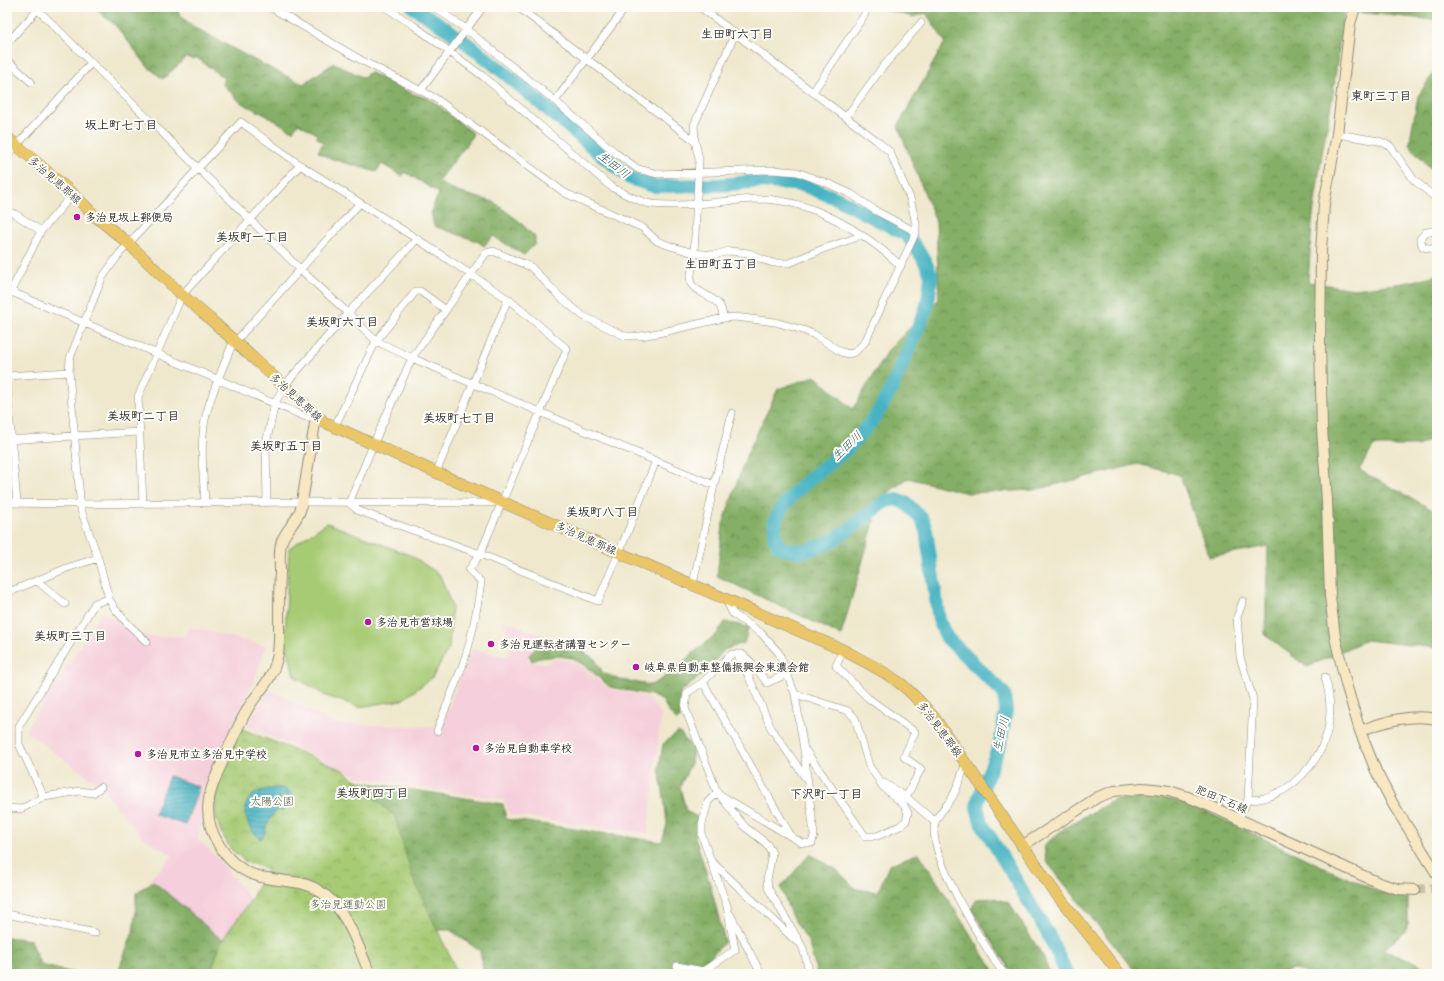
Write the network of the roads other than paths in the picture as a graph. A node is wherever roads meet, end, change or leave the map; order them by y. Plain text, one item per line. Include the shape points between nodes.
1 (270, 7) edge
2 (384, 7) edge
3 (434, 7) edge
4 (483, 7) edge
5 (518, 7) edge
6 (626, 7) edge
7 (700, 7) edge
8 (1355, 7) edge
9 (38, 8) edge
10 (865, 14) dead end
11 (921, 23) dead end
12 (466, 29) junction
13 (735, 34) junction
14 (7, 43) edge
15 (449, 53) junction
16 (586, 59) junction
17 (7, 60) edge
18 (91, 63) junction
19 (31, 82) dead end
20 (421, 90) junction
21 (813, 92) junction
22 (555, 100) junction
23 (846, 118) junction
24 (1337, 134) junction
25 (7, 137) edge
26 (695, 141) junction
27 (10, 151) edge
28 (300, 164) junction
29 (197, 168) junction
30 (698, 172) junction
31 (73, 194) junction
32 (1437, 199) edge
33 (360, 203) junction
34 (696, 205) junction
35 (7, 211) edge
36 (250, 219) junction
37 (41, 231) junction
38 (1437, 231) edge
39 (916, 232) junction
40 (860, 234) junction
41 (417, 239) junction
42 (129, 244) junction
43 (1437, 248) edge
44 (694, 253) junction
45 (901, 266) junction
46 (300, 269) junction
47 (471, 275) junction
48 (9, 291) edge
49 (182, 296) junction
50 (7, 299) edge
51 (508, 299) junction
52 (446, 310) junction
53 (348, 313) junction
54 (724, 318) junction
55 (84, 322) junction
56 (376, 341) junction
57 (235, 342) junction
58 (157, 353) junction
59 (412, 358) junction
60 (69, 372) junction
61 (7, 376) edge
62 (218, 379) junction
63 (474, 384) junction
64 (284, 386) junction
65 (7, 389) edge
66 (275, 403) junction
67 (540, 412) junction
68 (732, 413) dead end
69 (316, 416) junction
70 (334, 428) junction
71 (139, 432) junction
72 (75, 436) junction
73 (9, 440) edge
74 (373, 445) junction
75 (656, 461) junction
76 (436, 473) junction
77 (714, 485) junction
78 (205, 502) junction
79 (302, 502) junction
80 (502, 502) junction
81 (7, 503) edge
82 (17, 503) junction
83 (267, 503) junction
84 (349, 503) junction
85 (81, 504) junction
86 (143, 504) junction
87 (620, 553) junction
88 (480, 554) junction
89 (98, 558) junction
90 (37, 581) junction
91 (694, 584) junction
92 (7, 594) edge
93 (109, 599) junction
94 (726, 599) junction
95 (1243, 601) dead end
96 (65, 604) dead end
97 (147, 642) dead end
98 (843, 650) junction
99 (737, 654) junction
100 (787, 674) junction
101 (1324, 677) dead end
102 (703, 682) junction
103 (795, 694) junction
104 (1437, 719) edge
105 (437, 731) dead end
106 (1360, 732) junction
107 (804, 750) junction
108 (966, 764) junction
109 (879, 780) junction
110 (808, 782) junction
111 (101, 787) dead end
112 (717, 792) junction
113 (44, 797) junction
114 (906, 797) junction
115 (1248, 799) junction
116 (7, 808) edge
117 (1239, 818) junction
118 (935, 822) junction
119 (791, 836) junction
120 (1022, 846) junction
121 (709, 859) junction
122 (1437, 874) edge
123 (1415, 890) tunnel mouth
124 (727, 906) junction
125 (7, 914) edge
126 (95, 933) dead end
127 (803, 948) junction
128 (677, 966) dead end
129 (370, 974) edge
130 (761, 974) edge
131 (810, 974) edge
132 (1004, 974) edge
133 (1120, 974) edge

1 - 20 street via 361,60
2 - 15 street via 413,25
3 - 12 street
4 - 12 street
5 - 16 street
6 - 16 street
7 - 13 street
8 - 24 street via 1350,24
9 - 14 street
9 - 18 street
10 - 21 street
11 - 23 street via 881,69
12 - 15 street
12 - 22 street
13 - 21 street
13 - 26 street via 694,125
15 - 20 street
15 - 34 street via 484,77 610,186 650,204
16 - 22 street
16 - 26 street
17 - 19 street
18 - 27 street
18 - 29 street
20 - 44 street via 565,193 643,228 657,241
21 - 23 street
22 - 30 street via 638,169 658,174
23 - 39 street via 890,152 910,198
24 - 32 street via 1390,146 1414,180
24 - 106 street via 1324,204 1321,252 1322,428 1330,596 1335,637
25 - 27 main road, 多治見恵那線
26 - 30 street via 699,160
27 - 31 main road, 多治見恵那線
28 - 29 street via 241,122
28 - 33 street
28 - 36 street
29 - 36 street
29 - 42 street
30 - 34 street
30 - 39 street via 796,172 851,194 876,211
31 - 37 street
31 - 42 main road, 多治見恵那線
33 - 41 street
33 - 46 street
34 - 40 street via 757,199 777,200 821,212
34 - 44 street
35 - 37 street
36 - 46 street
36 - 49 street
37 - 48 street
38 - 43 street via 1426,232 1420,240 1423,247
39 - 45 street
40 - 44 street via 789,263 773,263 749,253
40 - 45 street
41 - 47 street
41 - 53 street
42 - 49 main road, 多治見恵那線
42 - 55 street via 102,278
44 - 54 street via 690,282 720,306
45 - 54 street via 865,342 849,354 803,330 775,322
46 - 53 street
46 - 57 street
47 - 51 street
47 - 52 street
47 - 54 street via 486,253 493,251 506,256 531,267 583,316 625,336 663,332
48 - 50 street
48 - 55 street
49 - 57 main road, 多治見恵那線
49 - 58 street
51 - 63 street
51 - 67 street via 567,349
52 - 56 street via 420,291 416,291
52 - 59 street
53 - 56 street
53 - 64 street
55 - 58 street
55 - 60 street via 70,358
56 - 59 street
56 - 70 street
57 - 62 street
57 - 64 main road, 多治見恵那線
58 - 62 street
58 - 71 street via 138,397
59 - 63 street
59 - 74 street
60 - 61 street
60 - 72 street
62 - 66 street
62 - 78 street via 205,421 202,457
63 - 67 street
63 - 76 street
64 - 66 street
64 - 69 main road, 多治見恵那線
65 - 73 street
66 - 69 street via 306,416
66 - 83 street via 266,444
67 - 75 street
67 - 80 street
68 - 77 street
69 - 70 main road, 多治見恵那線
69 - 79 street
70 - 74 main road, 多治見恵那線
71 - 72 street
71 - 86 street
72 - 73 street
72 - 85 street
73 - 82 street
74 - 76 main road, 多治見恵那線
74 - 84 street
75 - 77 street
75 - 87 street
76 - 80 main road, 多治見恵那線
77 - 91 street
78 - 83 street
78 - 86 street
79 - 83 street
79 - 84 street
79 - 129 street via 299,514 281,543 279,645 276,663 236,730 212,785 208,819 211,833 220,847 240,868 257,876 311,886 335,903 346,918
80 - 84 street
80 - 87 main road, 多治見恵那線
80 - 88 street
81 - 82 street
82 - 85 street
84 - 88 street via 359,511
85 - 86 street
85 - 89 street
87 - 88 street via 598,601
87 - 91 main road, 多治見恵那線
88 - 105 street via 469,570 481,582 470,642
89 - 90 street
89 - 93 street
90 - 92 street
90 - 96 street
91 - 94 main road, 多治見恵那線
93 - 97 street via 129,626
93 - 113 street via 95,603 19,726 19,744
94 - 98 main road, 多治見恵那線
94 - 100 street via 733,614 761,633 779,653
95 - 115 street via 1237,617 1240,657 1253,699
98 - 108 main road, 多治見恵那線 via 897,680 933,716
98 - 114 street via 836,666 868,698 915,732 904,757 921,769
99 - 100 street via 742,654 753,664 767,683
99 - 102 street via 732,654
99 - 110 street via 771,728
100 - 103 street
101 - 115 street via 1329,693 1330,715 1321,749 1312,764 1284,790 1263,799
102 - 112 street via 687,693 685,708
102 - 119 street
103 - 107 street
103 - 109 street via 848,711 855,718 869,766
104 - 106 street via 1405,718 1384,722
106 - 122 street via 1393,804
107 - 109 street via 865,836 877,836 906,821 908,813 904,805 882,786
107 - 110 street
108 - 118 street via 952,798
108 - 120 main road, 多治見恵那線
109 - 114 street
110 - 119 street via 814,835 812,843 802,843
111 - 113 street via 93,793 80,791
112 - 119 street
112 - 121 street via 708,802 702,824 702,836
112 - 127 street via 745,827 767,844 772,853 768,888
113 - 116 street via 21,809
114 - 118 street
115 - 117 street
117 - 120 street, 肥田下石線 via 1170,791 1130,789 1098,797
117 - 123 street, 肥田下石線 via 1379,883 1398,889
118 - 132 street via 934,836 952,888
120 - 133 main road, 多治見恵那線
121 - 124 street
121 - 127 street
124 - 128 street via 735,950 703,971
124 - 130 street
125 - 126 street
127 - 131 street

